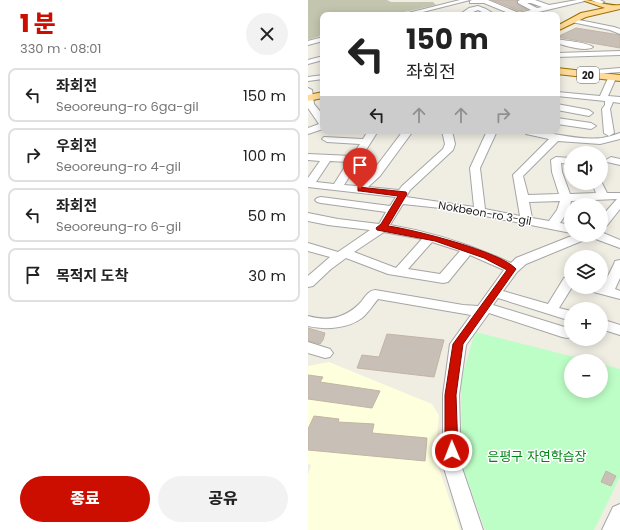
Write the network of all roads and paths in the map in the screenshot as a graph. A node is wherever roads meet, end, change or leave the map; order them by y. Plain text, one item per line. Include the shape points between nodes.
1 (485, 0) edge
2 (586, 0) edge
3 (470, 1) edge
4 (597, 1) edge
5 (450, 5) junction
6 (548, 7) junction
7 (618, 8) edge
8 (537, 10) junction
9 (417, 12) edge
10 (435, 12) edge
11 (468, 12) edge
12 (487, 12) edge
13 (511, 12) edge
14 (530, 12) edge
15 (574, 20) junction
16 (560, 27) edge
17 (620, 32) edge
18 (310, 42) edge
19 (560, 42) edge
20 (320, 44) edge
21 (320, 45) edge
22 (589, 47) dead end
23 (600, 48) dead end
24 (620, 49) edge
25 (308, 51) edge
26 (620, 53) edge
27 (560, 55) edge
28 (320, 59) edge
29 (620, 60) edge
30 (308, 62) edge
31 (560, 62) edge
32 (317, 66) dead end
33 (308, 69) edge
34 (620, 70) edge
35 (594, 71) junction
36 (560, 72) edge
37 (320, 77) edge
38 (616, 78) edge
39 (308, 79) edge
40 (560, 94) edge
41 (308, 95) edge
42 (320, 95) edge
43 (606, 99) junction
44 (620, 100) edge
45 (560, 108) edge
46 (589, 113) dead end
47 (320, 121) edge
48 (560, 121) edge
49 (591, 126) dead end
50 (320, 130) edge
51 (308, 131) edge
52 (609, 133) dead end
53 (338, 134) edge
54 (371, 134) edge
55 (406, 134) edge
56 (448, 134) edge
57 (491, 134) edge
58 (538, 134) edge
59 (620, 136) edge
60 (555, 138) junction
61 (586, 141) junction
62 (366, 142) junction
63 (620, 147) edge
64 (537, 156) junction
65 (308, 157) edge
66 (327, 158) junction
67 (356, 160) junction
68 (556, 160) junction
69 (564, 161) edge
70 (309, 184) edge
71 (338, 186) junction
72 (360, 189) junction
73 (600, 190) edge
74 (603, 196) junction
75 (620, 196) edge
76 (564, 198) edge
77 (565, 198) joint
78 (522, 199) junction
79 (321, 200) dead end
80 (399, 201) junction
81 (564, 202) edge
82 (620, 202) edge
83 (480, 212) junction
84 (608, 217) edge
85 (310, 220) edge
86 (527, 221) junction
87 (552, 226) junction
88 (380, 228) junction
89 (564, 228) edge
90 (430, 237) junction
91 (608, 239) edge
92 (568, 242) edge
93 (620, 244) edge
94 (308, 247) edge
95 (468, 250) junction
96 (342, 254) junction
97 (620, 264) edge
98 (512, 269) junction
99 (400, 272) junction
100 (308, 283) edge
101 (564, 289) edge
102 (495, 293) junction
103 (614, 293) edge
104 (484, 309) junction
105 (551, 310) junction
106 (564, 314) edge
107 (308, 321) edge
108 (608, 326) edge
109 (620, 330) edge
110 (564, 332) edge
111 (308, 348) edge
112 (325, 353) dead end
113 (620, 513) edge
114 (473, 530) edge
115 (612, 530) edge

1 - 3 street
1 - 13 street
2 - 6 street
2 - 7 main road
3 - 5 street
4 - 7 main road
5 - 9 street
5 - 10 street via 449,8
6 - 8 street
6 - 8 street via 532,1 520,2
7 - 15 main road
8 - 14 street
11 - 12 street via 475,8
15 - 16 main road
15 - 17 street
18 - 20 street
19 - 22 street
21 - 25 street
23 - 24 street
26 - 27 street
28 - 30 street
29 - 31 street
32 - 33 street
34 - 35 street
35 - 36 main road, 20
35 - 38 main road, 20
37 - 39 street
38 - 43 street
40 - 43 street
41 - 42 main road
41 - 47 street via 310,105
43 - 44 street
43 - 52 street via 609,105 606,109
45 - 46 street
48 - 49 street
50 - 51 street
53 - 62 street
54 - 62 street
55 - 72 street via 376,174
56 - 80 street via 450,144 448,150 406,188
57 - 83 street via 475,168
58 - 60 street
59 - 61 street
60 - 61 street
60 - 64 street
61 - 63 street
62 - 67 street
64 - 68 street
64 - 78 street via 518,175
65 - 66 street
66 - 67 street
66 - 70 street
67 - 71 street
68 - 69 street
68 - 77 street via 555,168
70 - 71 street
71 - 72 street
72 - 80 street
73 - 74 street
74 - 75 street
74 - 77 street
76 - 78 street
78 - 86 street
79 - 80 street
80 - 83 street, Nokbeon-ro 3-gil
80 - 88 street via 384,226
81 - 87 street via 561,213
82 - 84 street
83 - 86 street, Nokbeon-ro 3-gil
85 - 88 street
86 - 87 street, Nokbeon-ro 3-gil
87 - 89 street, Nokbeon-ro 3-gil
88 - 90 street
88 - 96 street
90 - 95 street
90 - 99 street
91 - 93 street
92 - 98 street via 521,261
94 - 96 street
95 - 98 street via 487,256
95 - 99 street via 443,279
96 - 99 street
96 - 100 street
97 - 103 street
98 - 102 street
101 - 105 street
102 - 104 street
102 - 105 street
104 - 107 street via 463,310 376,294 356,315 337,323 316,324
104 - 110 street
104 - 114 street via 458,344 451,395 452,465
105 - 106 street
108 - 109 street
111 - 112 street
113 - 115 street

